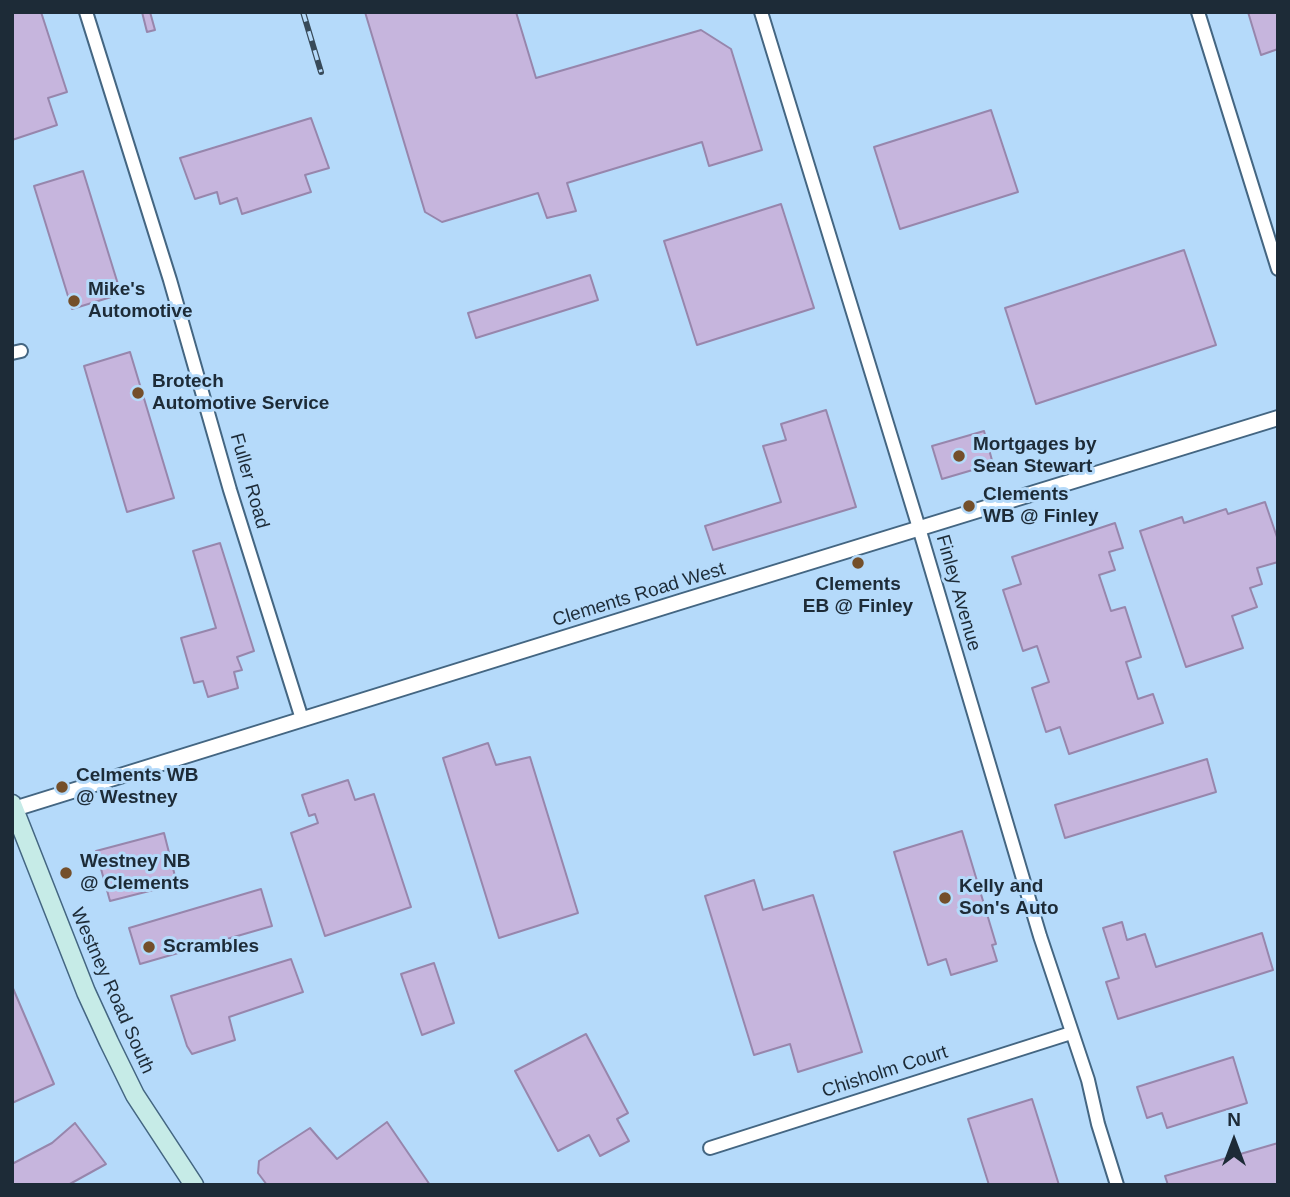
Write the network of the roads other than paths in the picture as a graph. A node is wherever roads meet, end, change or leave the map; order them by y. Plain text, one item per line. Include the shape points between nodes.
1 (86, 12) edge
2 (761, 12) edge
3 (1198, 12) edge
4 (1278, 269) edge
5 (1278, 418) edge
6 (919, 528) junction
7 (302, 719) junction
8 (13, 808) edge
9 (1071, 1034) junction
10 (710, 1148) dead end
11 (194, 1185) edge
12 (1117, 1185) edge

1 - 7 street, Fuller Road
2 - 6 street, Finley Avenue
3 - 4 street
5 - 6 street, Clements Road West
6 - 7 street, Clements Road West
6 - 9 street, Finley Avenue
7 - 8 street, Clements Road West
8 - 11 main road, Westney Road South via 109,1042 135,1095
9 - 10 street, Chisholm Court
9 - 12 street, Finley Avenue

